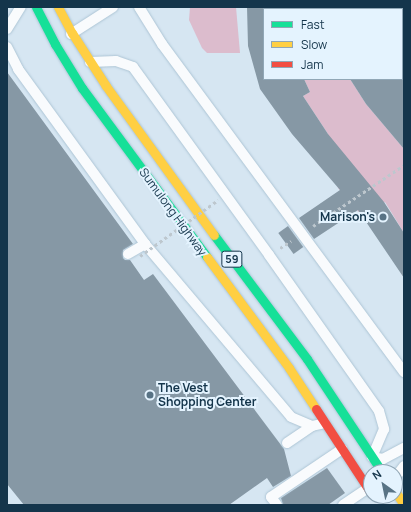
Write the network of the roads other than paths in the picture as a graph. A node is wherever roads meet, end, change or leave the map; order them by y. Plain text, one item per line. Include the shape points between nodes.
1 (21, 7) edge
2 (36, 7) edge
3 (72, 7) edge
4 (113, 7) edge
5 (139, 7) edge
6 (60, 10) edge
7 (7, 29) edge
8 (72, 33) junction
9 (55, 44) junction
10 (7, 47) edge
11 (90, 62) junction
12 (145, 244) junction
13 (128, 254) dead end
14 (404, 372) edge
15 (325, 423) junction
16 (312, 426) junction
17 (287, 443) dead end
18 (404, 448) edge
19 (342, 449) junction
20 (372, 457) junction
21 (377, 464) edge
22 (363, 480) edge
23 (363, 497) edge
24 (277, 505) edge
25 (343, 505) edge

1 - 7 lane
2 - 9 main road, Sumulong Highway / 59
3 - 6 lane
4 - 8 lane
5 - 14 lane via 162,44
6 - 8 main road, Sumulong Highway / 59
8 - 9 lane
8 - 11 main road, Sumulong Highway / 59
9 - 15 main road, Sumulong Highway / 59 via 82,88 289,368
10 - 12 lane via 18,69
11 - 20 main road, Sumulong Highway / 59 via 167,172 307,359
11 - 20 lane via 116,62 133,67 269,255 379,411 384,429
12 - 13 lane
12 - 16 lane via 291,417
15 - 16 lane
15 - 19 main road, Sumulong Highway / 59
16 - 17 lane
18 - 20 lane via 383,459
19 - 22 main road, Sumulong Highway / 59
19 - 24 lane via 272,497
20 - 21 main road, Sumulong Highway / 59
23 - 25 lane

